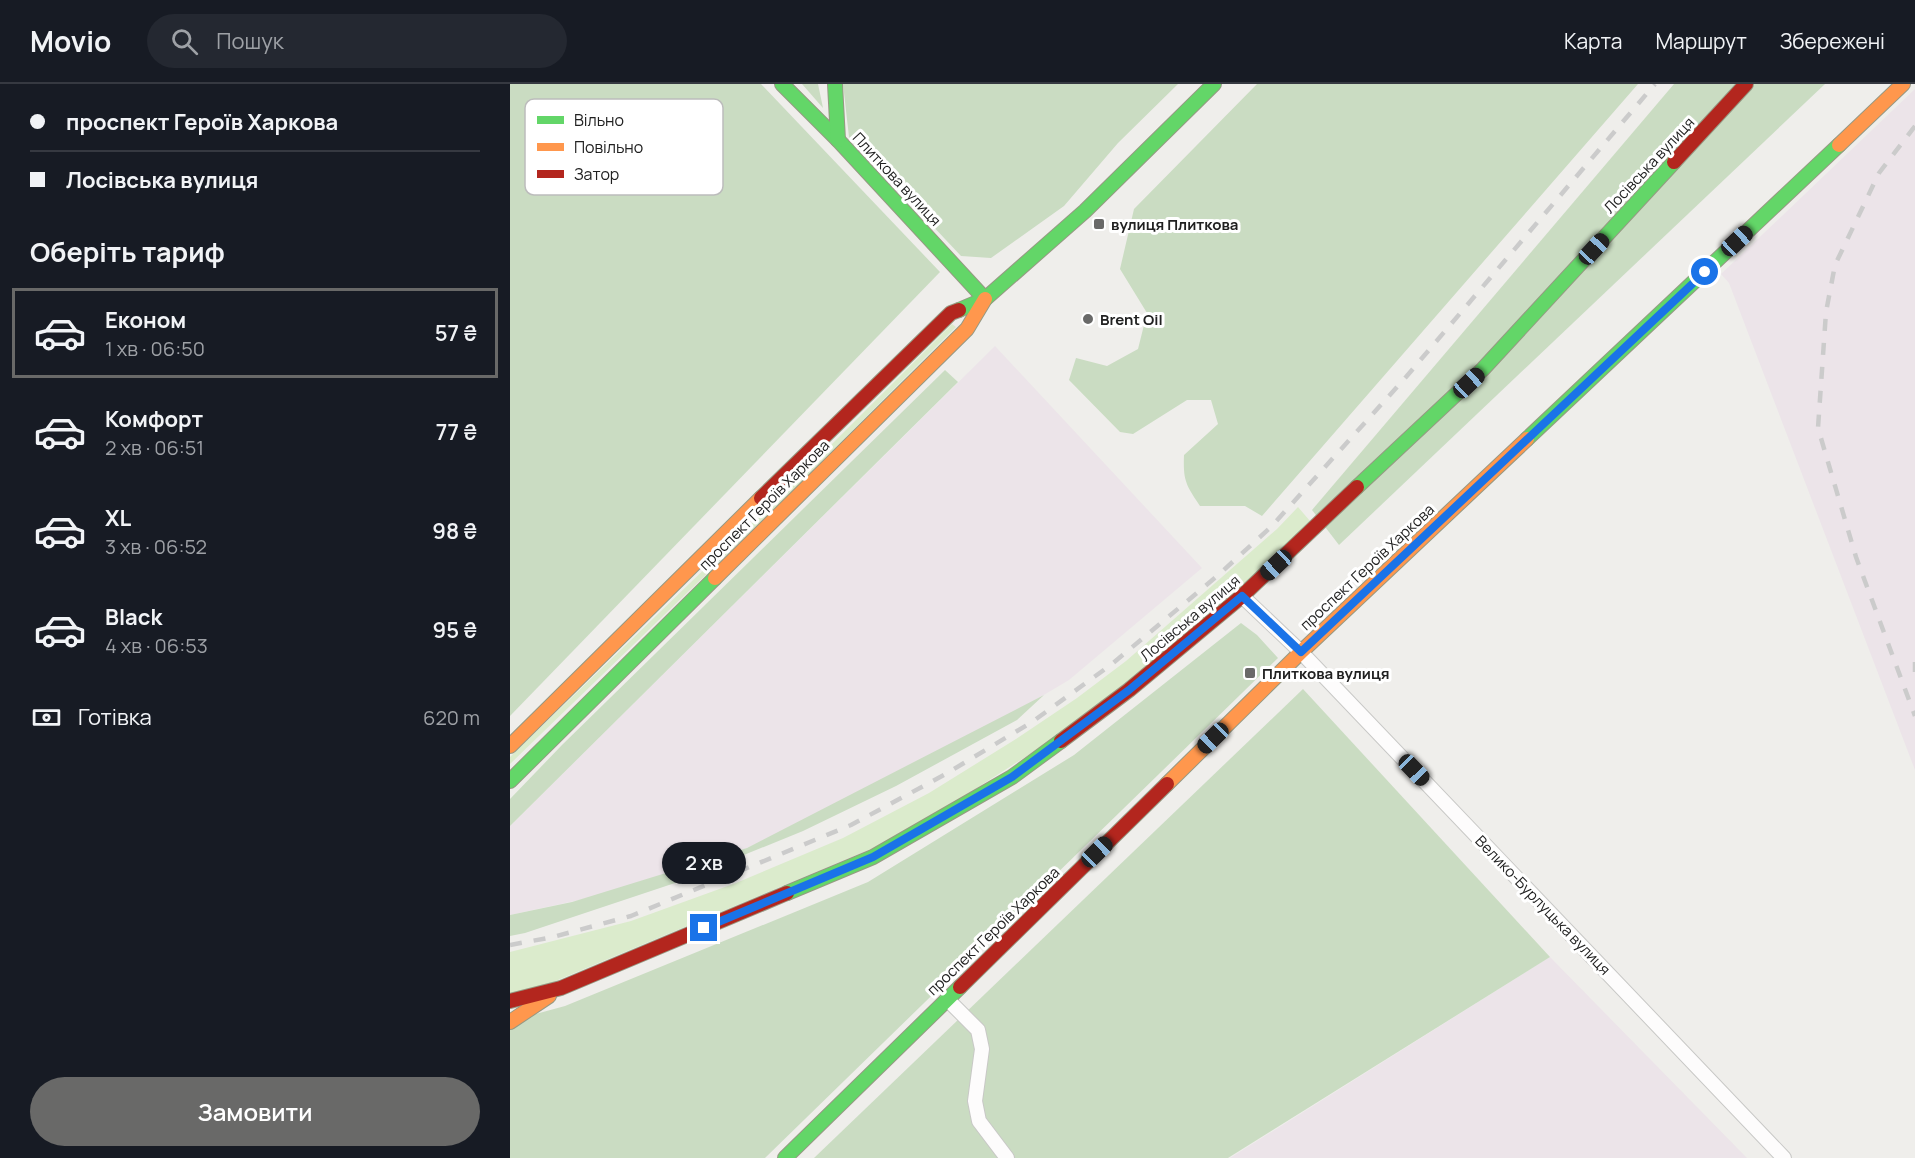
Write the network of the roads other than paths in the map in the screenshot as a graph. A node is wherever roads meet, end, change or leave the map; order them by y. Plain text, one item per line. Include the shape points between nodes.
1 (782, 84) edge
2 (835, 84) edge
3 (1214, 84) edge
4 (1746, 84) edge
5 (1903, 84) edge
6 (838, 140) junction
7 (985, 299) junction
8 (1242, 596) junction
9 (1301, 652) junction
10 (510, 746) edge
11 (510, 781) edge
12 (561, 988) junction
13 (947, 999) junction
14 (510, 1001) edge
15 (510, 1022) edge
16 (785, 1158) edge
17 (1007, 1158) edge
18 (1784, 1158) edge

1 - 6 main road, Плиткова вулиця
2 - 6 main road
3 - 7 main road, проспект Героїв Харкова via 1085,211
4 - 8 main road, Лосівська вулиця via 1483,369
5 - 9 main road, проспект Героїв Харкова
6 - 7 main road, Плиткова вулиця
7 - 10 main road, проспект Героїв Харкова via 951,313
7 - 11 main road, проспект Героїв Харкова via 967,328
8 - 9 street
8 - 12 main road, Лосівська вулиця via 1129,690 1012,777 873,857
9 - 13 main road, проспект Героїв Харкова
9 - 18 street, Велико-Бурлуцька вулиця
12 - 14 main road
12 - 15 main road
13 - 16 main road, проспект Героїв Харкова
13 - 17 street via 978,1030 982,1049 975,1101 979,1121

